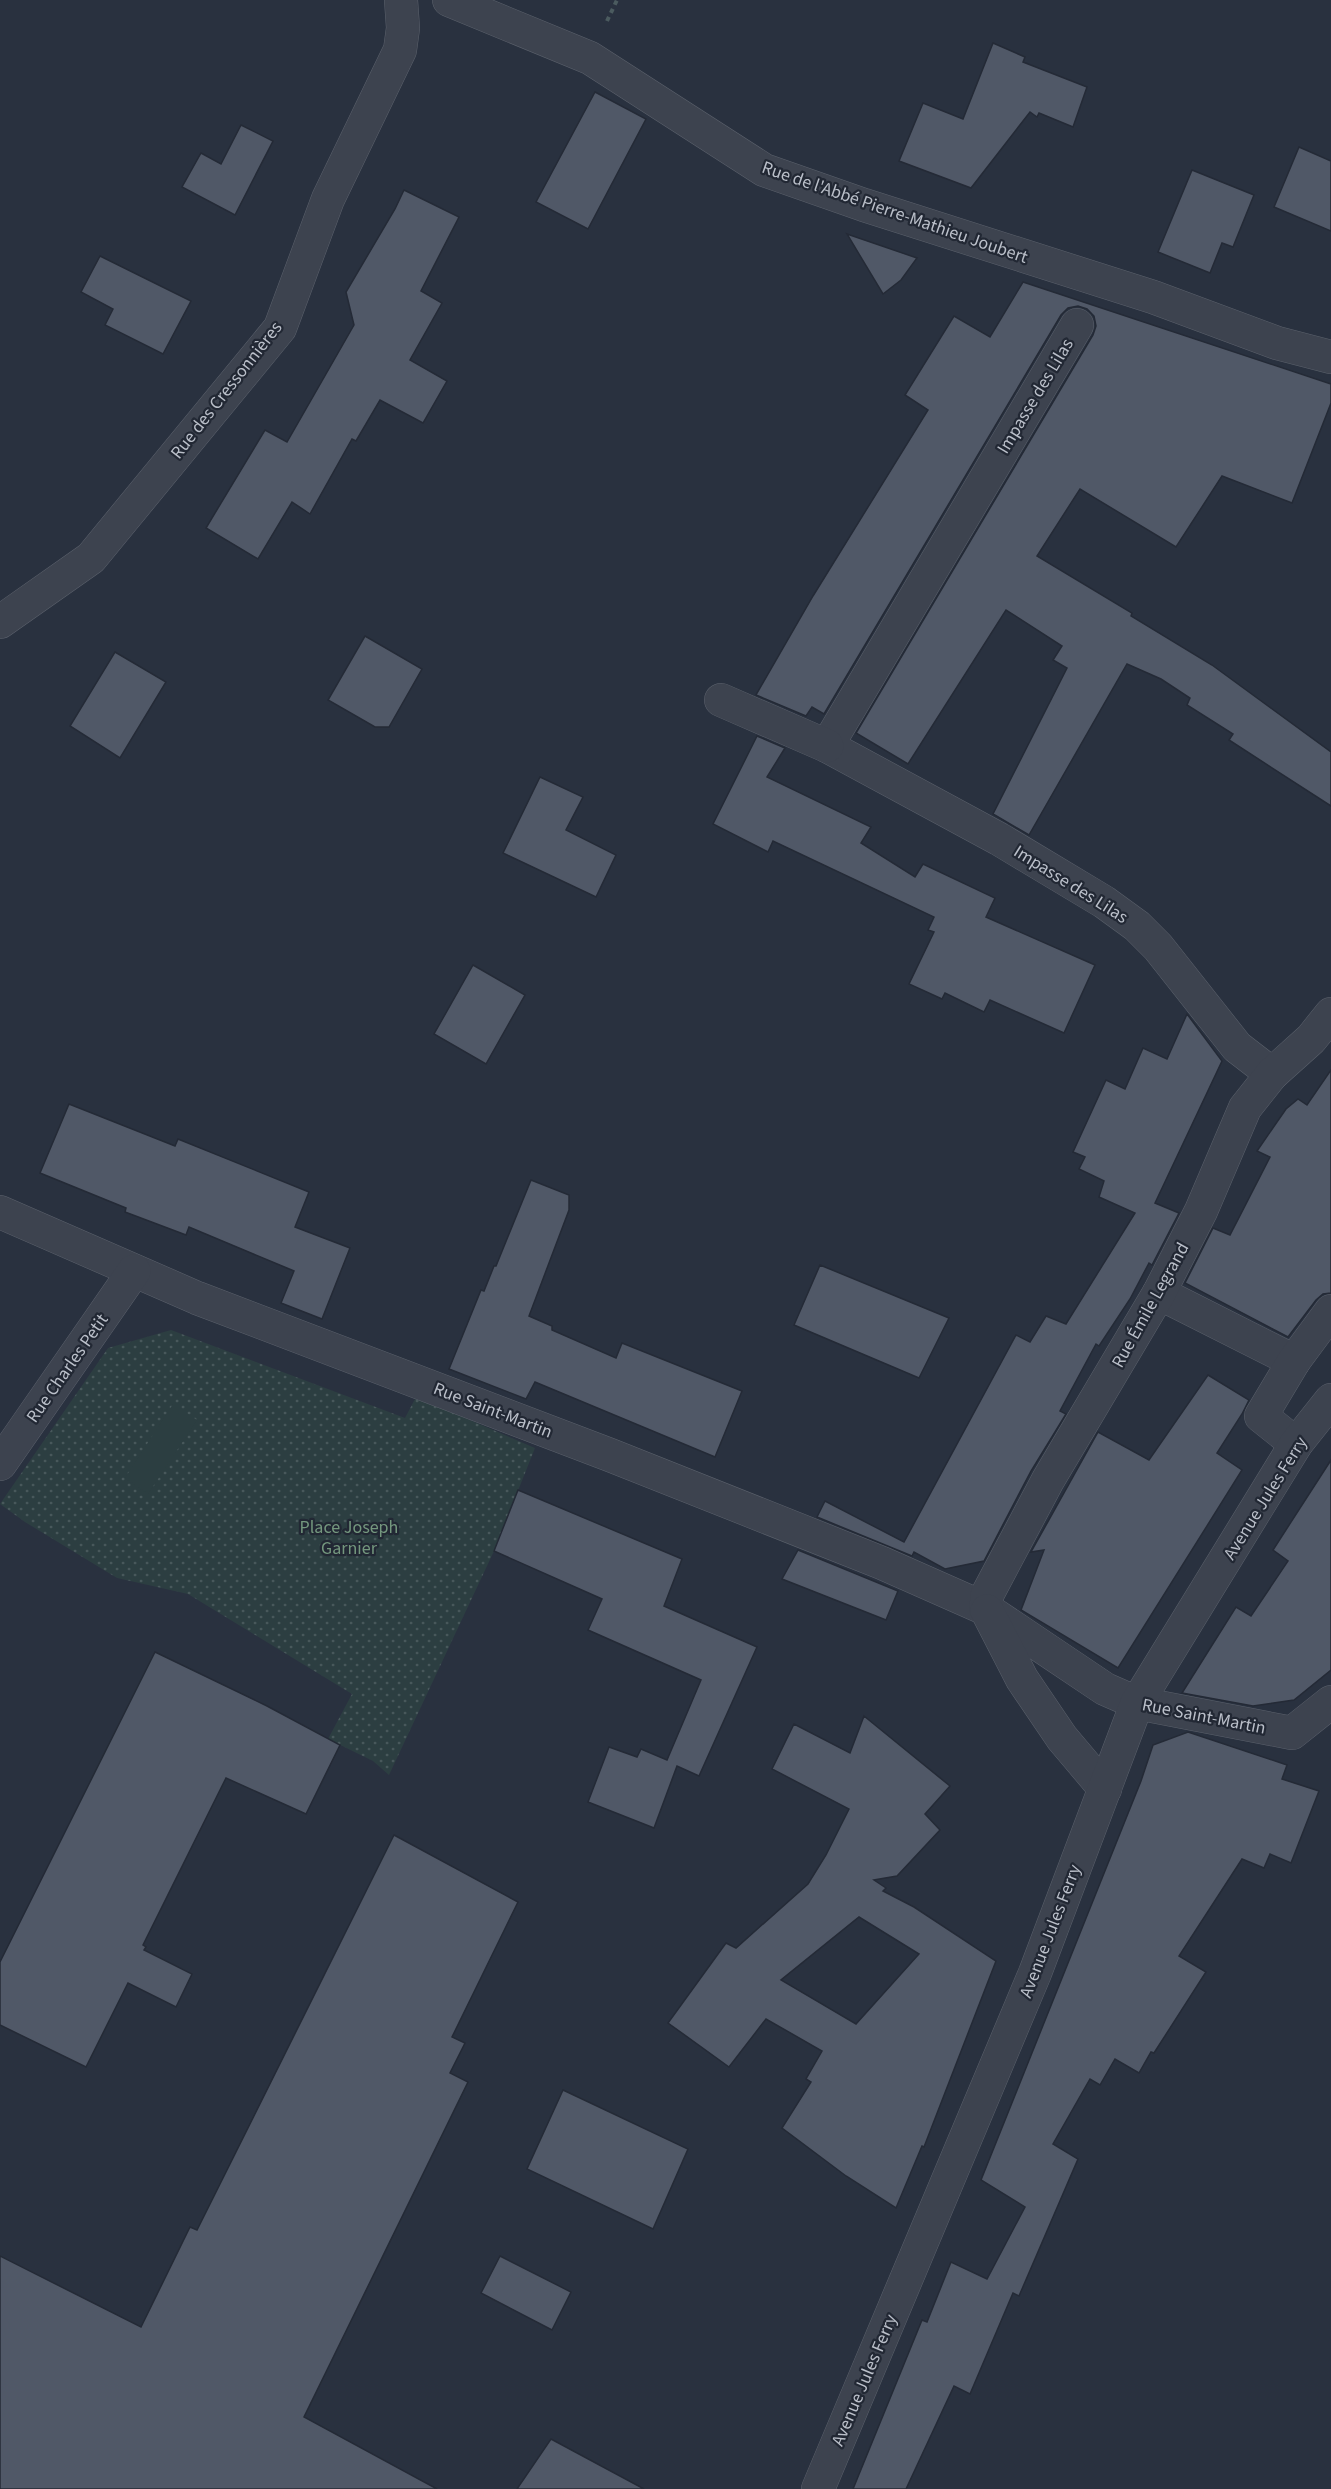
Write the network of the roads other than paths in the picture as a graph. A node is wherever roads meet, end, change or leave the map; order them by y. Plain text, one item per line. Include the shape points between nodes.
1 (401, 0) edge
2 (449, 0) edge
3 (1077, 325) dead end
4 (1331, 357) edge
5 (0, 622) edge
6 (721, 700) dead end
7 (827, 746) junction
8 (1331, 1014) edge
9 (1321, 1047) edge
10 (1272, 1074) junction
11 (0, 1212) edge
12 (134, 1271) junction
13 (1160, 1293) junction
14 (1331, 1311) edge
15 (1294, 1361) junction
16 (1331, 1400) edge
17 (1296, 1444) junction
18 (0, 1464) edge
19 (986, 1609) junction
20 (1331, 1702) edge
21 (1137, 1703) junction
22 (1105, 1789) junction
23 (818, 2489) edge

1 - 5 street, Rue des Cressonnières via 400,50 328,199 280,328 91,558
2 - 4 street, Rue de l'Abbé Pierre-Mathieu Joubert via 590,58 764,170 1154,297 1277,343
3 - 7 street, Impasse des Lilas
6 - 7 street, Impasse des Lilas
7 - 10 street, Impasse des Lilas via 999,839 1137,926 1238,1047
8 - 9 street, Rue Émile Legrand
9 - 10 street, Rue Émile Legrand
10 - 13 street, Rue Émile Legrand via 1245,1108 1201,1211
11 - 12 street, Rue Saint-Martin
12 - 18 street, Rue Charles Petit
12 - 19 street, Rue Saint-Martin via 621,1459 882,1563
13 - 15 street
13 - 19 street, Rue Émile Legrand via 1048,1480 987,1595
14 - 15 street
15 - 17 street via 1261,1416
16 - 17 street, Avenue Jules Ferry
17 - 21 street, Avenue Jules Ferry
19 - 21 street, Rue Saint-Martin via 1105,1689
19 - 22 street via 1022,1679 1062,1738
20 - 21 street, Rue Saint-Martin via 1292,1732
21 - 22 street, Avenue Jules Ferry
22 - 23 street, Avenue Jules Ferry via 1035,1973

